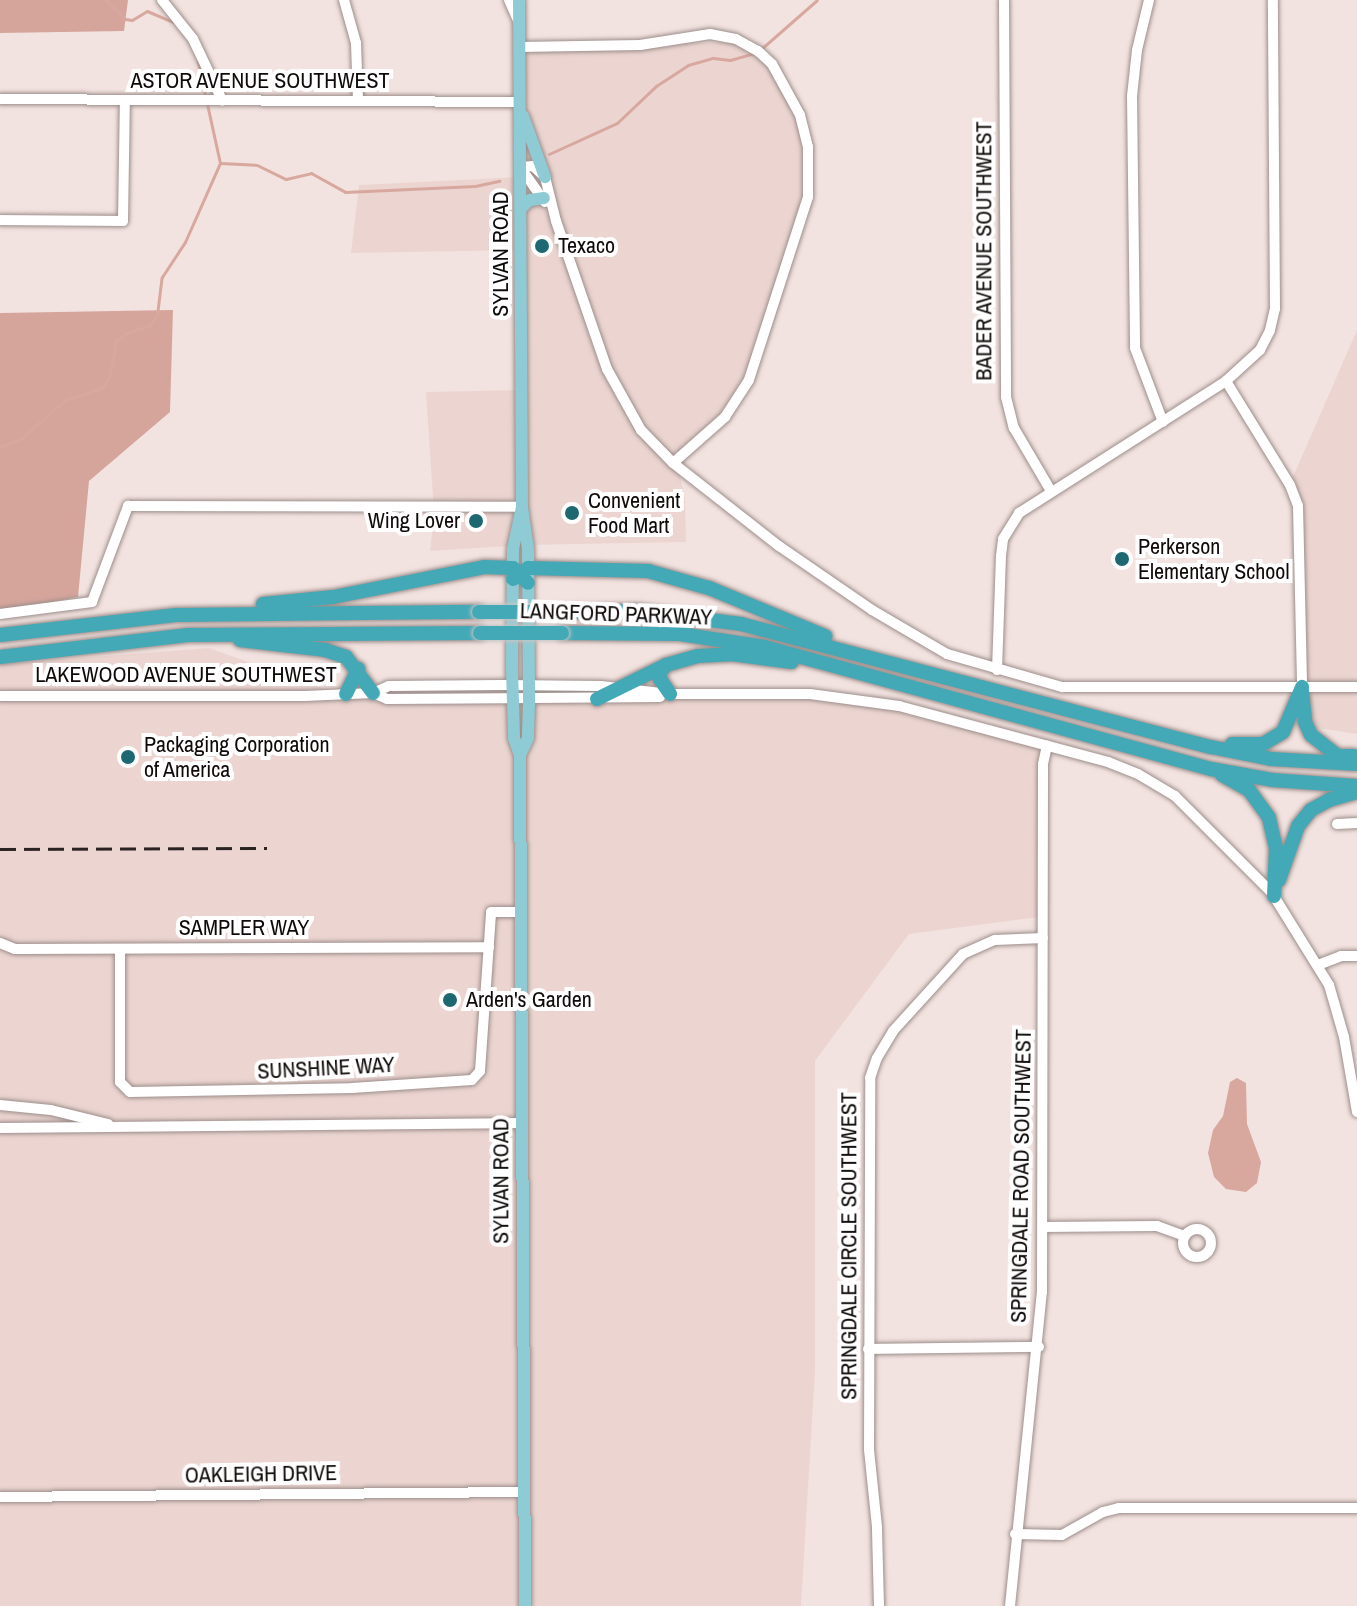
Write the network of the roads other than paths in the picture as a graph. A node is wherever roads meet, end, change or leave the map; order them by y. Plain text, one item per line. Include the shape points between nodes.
1 (162, 0) edge
2 (344, 0) edge
3 (509, 0) edge
4 (519, 0) edge
5 (1004, 0) edge
6 (1149, 0) edge
7 (1273, 0) edge
8 (519, 22) junction
9 (520, 47) junction
10 (0, 99) edge
11 (125, 100) junction
12 (222, 100) junction
13 (358, 101) junction
14 (520, 104) junction
15 (520, 167) junction
16 (545, 177) junction
17 (544, 198) junction
18 (521, 208) junction
19 (0, 220) edge
20 (556, 221) junction
21 (1226, 381) junction
22 (1163, 422) junction
23 (673, 463) junction
24 (1051, 491) junction
25 (522, 507) junction
26 (520, 574) junction
27 (0, 614) edge
28 (176, 615) junction
29 (0, 635) edge
30 (188, 635) junction
31 (0, 657) edge
32 (666, 665) junction
33 (905, 665) junction
34 (358, 669) junction
35 (846, 670) junction
36 (997, 670) junction
37 (513, 685) junction
38 (1302, 687) junction
39 (1357, 687) edge
40 (619, 688) junction
41 (373, 693) junction
42 (528, 693) junction
43 (346, 694) junction
44 (670, 694) junction
45 (0, 696) edge
46 (597, 699) junction
47 (513, 700) junction
48 (1193, 741) junction
49 (1047, 745) junction
50 (520, 755) junction
51 (1357, 756) edge
52 (1357, 764) edge
53 (1211, 769) junction
54 (1357, 789) edge
55 (1357, 823) edge
56 (1337, 824) dead end
57 (1274, 896) junction
58 (519, 912) junction
59 (1043, 938) junction
60 (0, 943) edge
61 (489, 947) junction
62 (120, 949) junction
63 (1357, 956) edge
64 (1318, 965) junction
65 (0, 1105) edge
66 (1357, 1112) edge
67 (520, 1123) junction
68 (117, 1126) junction
69 (0, 1128) edge
70 (1043, 1227) junction
71 (1184, 1236) dead end
72 (1039, 1347) junction
73 (868, 1349) junction
74 (523, 1492) junction
75 (0, 1497) edge
76 (1357, 1508) edge
77 (1015, 1534) junction
78 (525, 1606) edge
79 (879, 1606) edge
80 (1010, 1606) edge

1 - 12 street via 193,39
2 - 13 street via 356,43
3 - 8 street
4 - 8 main road, SYLVAN ROAD
5 - 24 street, BADER AVENUE SOUTHWEST via 1006,397 1014,428
6 - 22 street via 1132,96 1135,348
7 - 21 street via 1275,309 1260,350
8 - 9 main road, SYLVAN ROAD
9 - 14 main road, SYLVAN ROAD
9 - 23 street via 640,45 710,34 736,39 772,64 800,115 808,147 808,197 749,380 722,420
10 - 11 street, ASTOR AVENUE SOUTHWEST
11 - 12 street, ASTOR AVENUE SOUTHWEST
11 - 19 street via 123,221
12 - 13 street, ASTOR AVENUE SOUTHWEST
13 - 14 street, ASTOR AVENUE SOUTHWEST
14 - 15 main road, SYLVAN ROAD
14 - 16 main road
15 - 16 street via 533,166
15 - 17 street
15 - 18 main road, SYLVAN ROAD
16 - 20 street
17 - 18 main road
17 - 20 street
18 - 25 main road, SYLVAN ROAD
20 - 23 street via 616,390 641,430
21 - 22 street
21 - 38 street via 1298,506
22 - 24 street
23 - 36 street via 872,610 947,654
24 - 36 street via 1019,513 1003,539
25 - 26 main road, SYLVAN ROAD
25 - 27 street via 128,506 92,602
26 - 28 highway via 456,570 333,597
26 - 33 highway via 620,568 674,577
26 - 37 main road, SYLVAN ROAD
26 - 42 main road, SYLVAN ROAD
28 - 29 highway, LANGFORD PARKWAY
28 - 33 highway, LANGFORD PARKWAY, bridge via 638,611 716,620
30 - 31 highway, LANGFORD PARKWAY
30 - 34 highway via 325,650 346,657
30 - 35 highway, LANGFORD PARKWAY, bridge via 709,637
32 - 35 highway via 731,654
32 - 40 highway
32 - 44 highway via 660,679
33 - 48 highway, LANGFORD PARKWAY
34 - 41 highway
34 - 43 highway
35 - 53 highway, LANGFORD PARKWAY
36 - 38 street via 1075,689
37 - 41 street, LAKEWOOD AVENUE SOUTHWEST via 389,686
37 - 42 street, LAKEWOOD AVENUE SOUTHWEST
37 - 47 main road, SYLVAN ROAD
38 - 39 street
38 - 48 highway via 1290,721 1272,741
38 - 51 highway via 1311,735 1338,756
40 - 42 street, LAKEWOOD AVENUE SOUTHWEST
40 - 44 street, LAKEWOOD AVENUE SOUTHWEST
40 - 46 highway
41 - 43 street, LAKEWOOD AVENUE SOUTHWEST
41 - 47 street, LAKEWOOD AVENUE SOUTHWEST via 387,699
42 - 46 street, LAKEWOOD AVENUE SOUTHWEST
42 - 47 street, LAKEWOOD AVENUE SOUTHWEST
42 - 50 main road, SYLVAN ROAD via 528,738
43 - 45 street, LAKEWOOD AVENUE SOUTHWEST
44 - 46 street, LAKEWOOD AVENUE SOUTHWEST
44 - 49 street, LAKEWOOD AVENUE SOUTHWEST via 858,698
47 - 50 main road, SYLVAN ROAD
48 - 52 highway, LANGFORD PARKWAY via 1271,759
49 - 57 street, LAKEWOOD AVENUE SOUTHWEST via 1138,774 1175,796
49 - 59 street, SPRINGDALE ROAD SOUTHWEST
50 - 58 main road, SYLVAN ROAD
53 - 54 highway, LANGFORD PARKWAY
53 - 57 highway via 1249,790 1269,818 1276,848
54 - 57 highway via 1311,810 1298,826
55 - 56 street
57 - 64 street, LAKEWOOD AVENUE SOUTHWEST
58 - 61 street, SUNSHINE WAY via 491,912
58 - 67 main road, SYLVAN ROAD
59 - 70 street, SPRINGDALE ROAD SOUTHWEST
59 - 73 street, SPRINGDALE CIRCLE SOUTHWEST via 995,940 963,954 893,1031 877,1058 868,1099
60 - 62 street, SAMPLER WAY via 15,949
61 - 62 street, SAMPLER WAY
61 - 62 street, SUNSHINE WAY via 476,1078 252,1092 123,1088
63 - 64 street
64 - 66 street, LAKEWOOD AVENUE SOUTHWEST via 1344,1037
65 - 68 street via 51,1110
67 - 68 street
67 - 74 main road, SYLVAN ROAD
68 - 69 street
70 - 71 street via 1157,1226
70 - 72 street, SPRINGDALE ROAD SOUTHWEST
72 - 73 street
72 - 77 street, SPRINGDALE ROAD SOUTHWEST
73 - 79 street, SPRINGDALE CIRCLE SOUTHWEST
74 - 75 street, OAKLEIGH DRIVE
74 - 78 main road, SYLVAN ROAD
76 - 77 street via 1119,1508 1062,1535
77 - 80 street, SPRINGDALE ROAD SOUTHWEST

